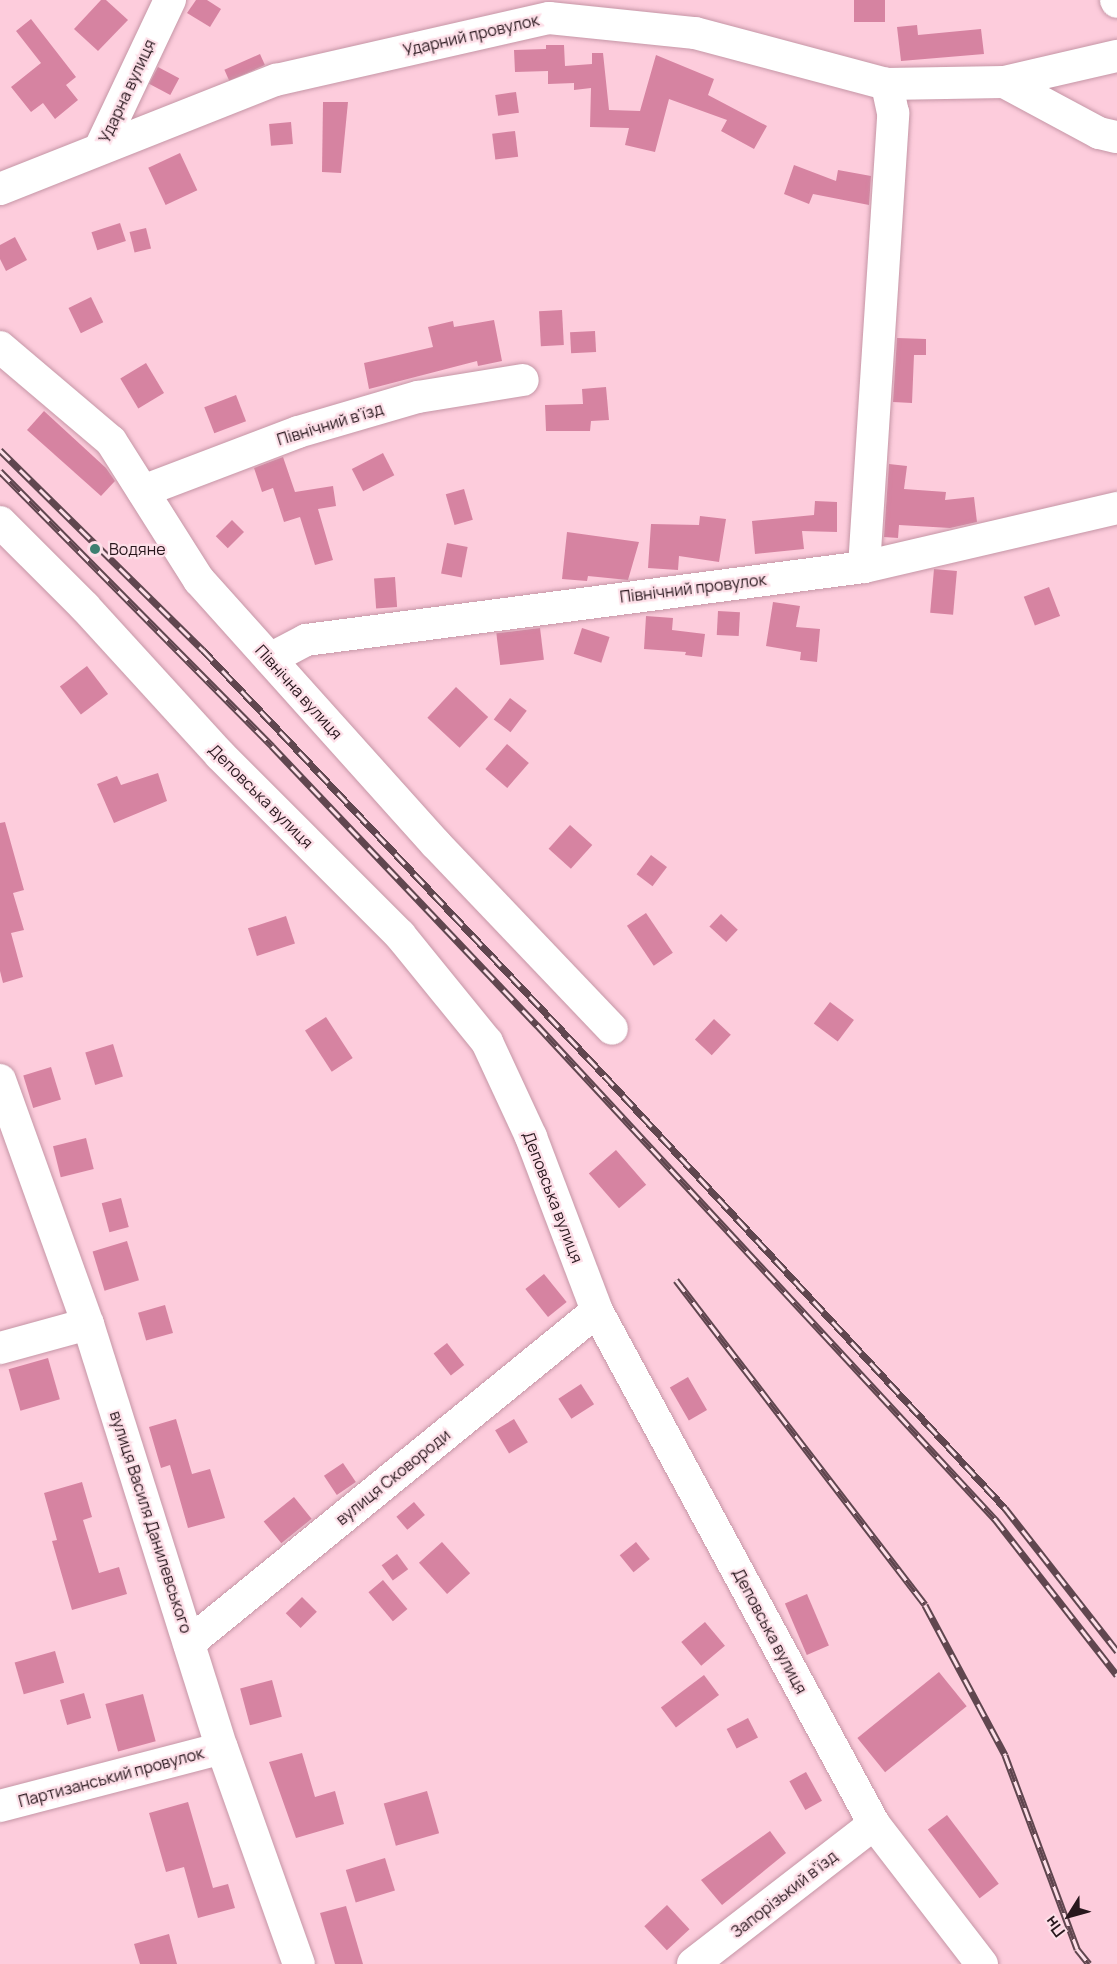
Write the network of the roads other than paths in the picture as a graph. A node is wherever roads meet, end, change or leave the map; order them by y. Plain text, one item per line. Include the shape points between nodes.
1 (170, 0) edge
2 (1117, 56) edge
3 (1005, 82) junction
4 (887, 84) junction
5 (1117, 138) edge
6 (100, 148) junction
7 (0, 189) edge
8 (0, 347) edge
9 (523, 380) dead end
10 (143, 491) junction
11 (1117, 508) edge
12 (0, 522) edge
13 (864, 567) junction
14 (270, 659) junction
15 (612, 1029) dead end
16 (0, 1080) edge
17 (597, 1311) junction
18 (88, 1324) junction
19 (0, 1348) edge
20 (189, 1643) junction
21 (222, 1748) junction
22 (0, 1806) edge
23 (874, 1824) junction
24 (299, 1964) edge
25 (693, 1964) edge
26 (982, 1964) edge

1 - 6 street, Ударна вулиця
2 - 3 street, Ударний провулок
3 - 4 street, Ударний провулок
3 - 5 street via 1099,133
4 - 6 street, Ударний провулок via 695,33 549,18 276,80
4 - 13 street via 893,113
6 - 7 street, Ударна вулиця
8 - 10 street, Північна вулиця via 111,441
9 - 10 street, Північний в'їзд via 418,397 298,432
10 - 14 street, Північна вулиця via 200,580
11 - 13 street, Північний провулок
12 - 17 street, Деповська вулиця via 85,607 219,755 400,935 487,1042 531,1137
13 - 14 street, Північний провулок via 306,640
14 - 15 street, Північна вулиця via 436,844
16 - 18 street, вулиця Василя Данилевського
17 - 20 street, вулиця Сковороди
17 - 23 street, Деповська вулиця
18 - 19 street
18 - 20 street, вулиця Василя Данилевського
20 - 21 street, вулиця Василя Данилевського
21 - 22 street, Партизанський провулок
21 - 24 street, вулиця Василя Данилевського
23 - 25 street, Запорізький вʼїзд
23 - 26 street, Деповська вулиця

